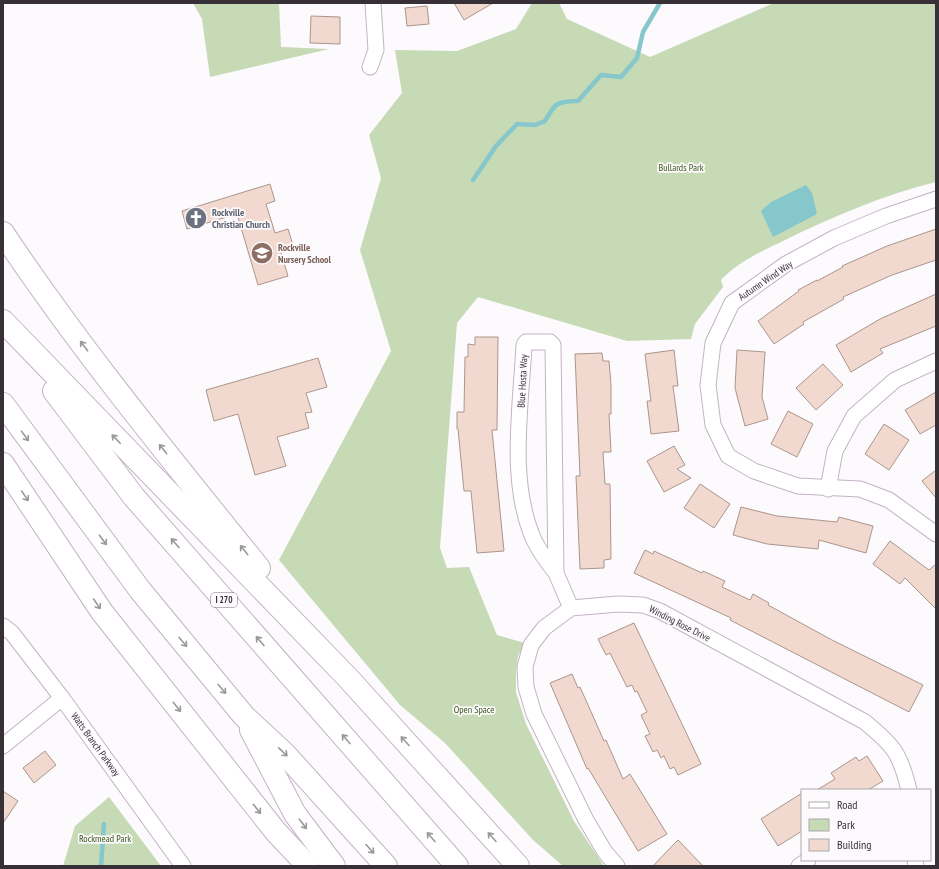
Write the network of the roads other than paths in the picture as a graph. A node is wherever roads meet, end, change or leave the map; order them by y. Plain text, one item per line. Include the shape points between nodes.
1 (373, 3) edge
2 (370, 67) dead end
3 (936, 199) edge
4 (3, 233) edge
5 (3, 321) edge
6 (3, 325) edge
7 (936, 361) edge
8 (3, 404) edge
9 (3, 464) edge
10 (828, 489) junction
11 (936, 534) edge
12 (556, 574) junction
13 (571, 608) junction
14 (3, 626) edge
15 (348, 678) junction
16 (62, 698) junction
17 (244, 716) junction
18 (3, 746) edge
19 (909, 789) edge
20 (183, 866) edge
21 (308, 866) edge
22 (334, 866) edge
23 (386, 866) edge
24 (457, 866) edge
25 (518, 866) edge
26 (617, 866) edge

1 - 2 street via 376,50
3 - 10 street, Autumn Wind Way via 834,238 786,264 732,303 712,343 708,385 714,425 728,456 754,471 798,486
15 -> 4 highway via 164,451 39,287
15 -> 5 highway
24 -> 6 highway, I 270 via 134,497
7 - 10 street via 894,380 854,416 835,451
8 -> 17 highway via 140,590
9 -> 21 highway via 102,612 276,832
10 - 11 street, Autumn Wind Way via 860,489 889,500
12 - 12 street, Blue Hosta Way via 553,345 550,342 526,342 519,453 522,496 534,539 542,556
12 - 13 street, Blue Hosta Way
13 - 19 street, Winding Rose Drive via 643,605 660,611 865,722 888,741 898,755
13 - 26 street via 544,628 531,645 525,667 526,687 534,714 586,820 605,852
14 - 16 street, Watts Branch Parkway via 12,633
25 -> 15 highway
16 - 18 street
16 - 20 street, Watts Branch Parkway
17 -> 22 highway via 295,814
17 -> 23 highway via 285,754

